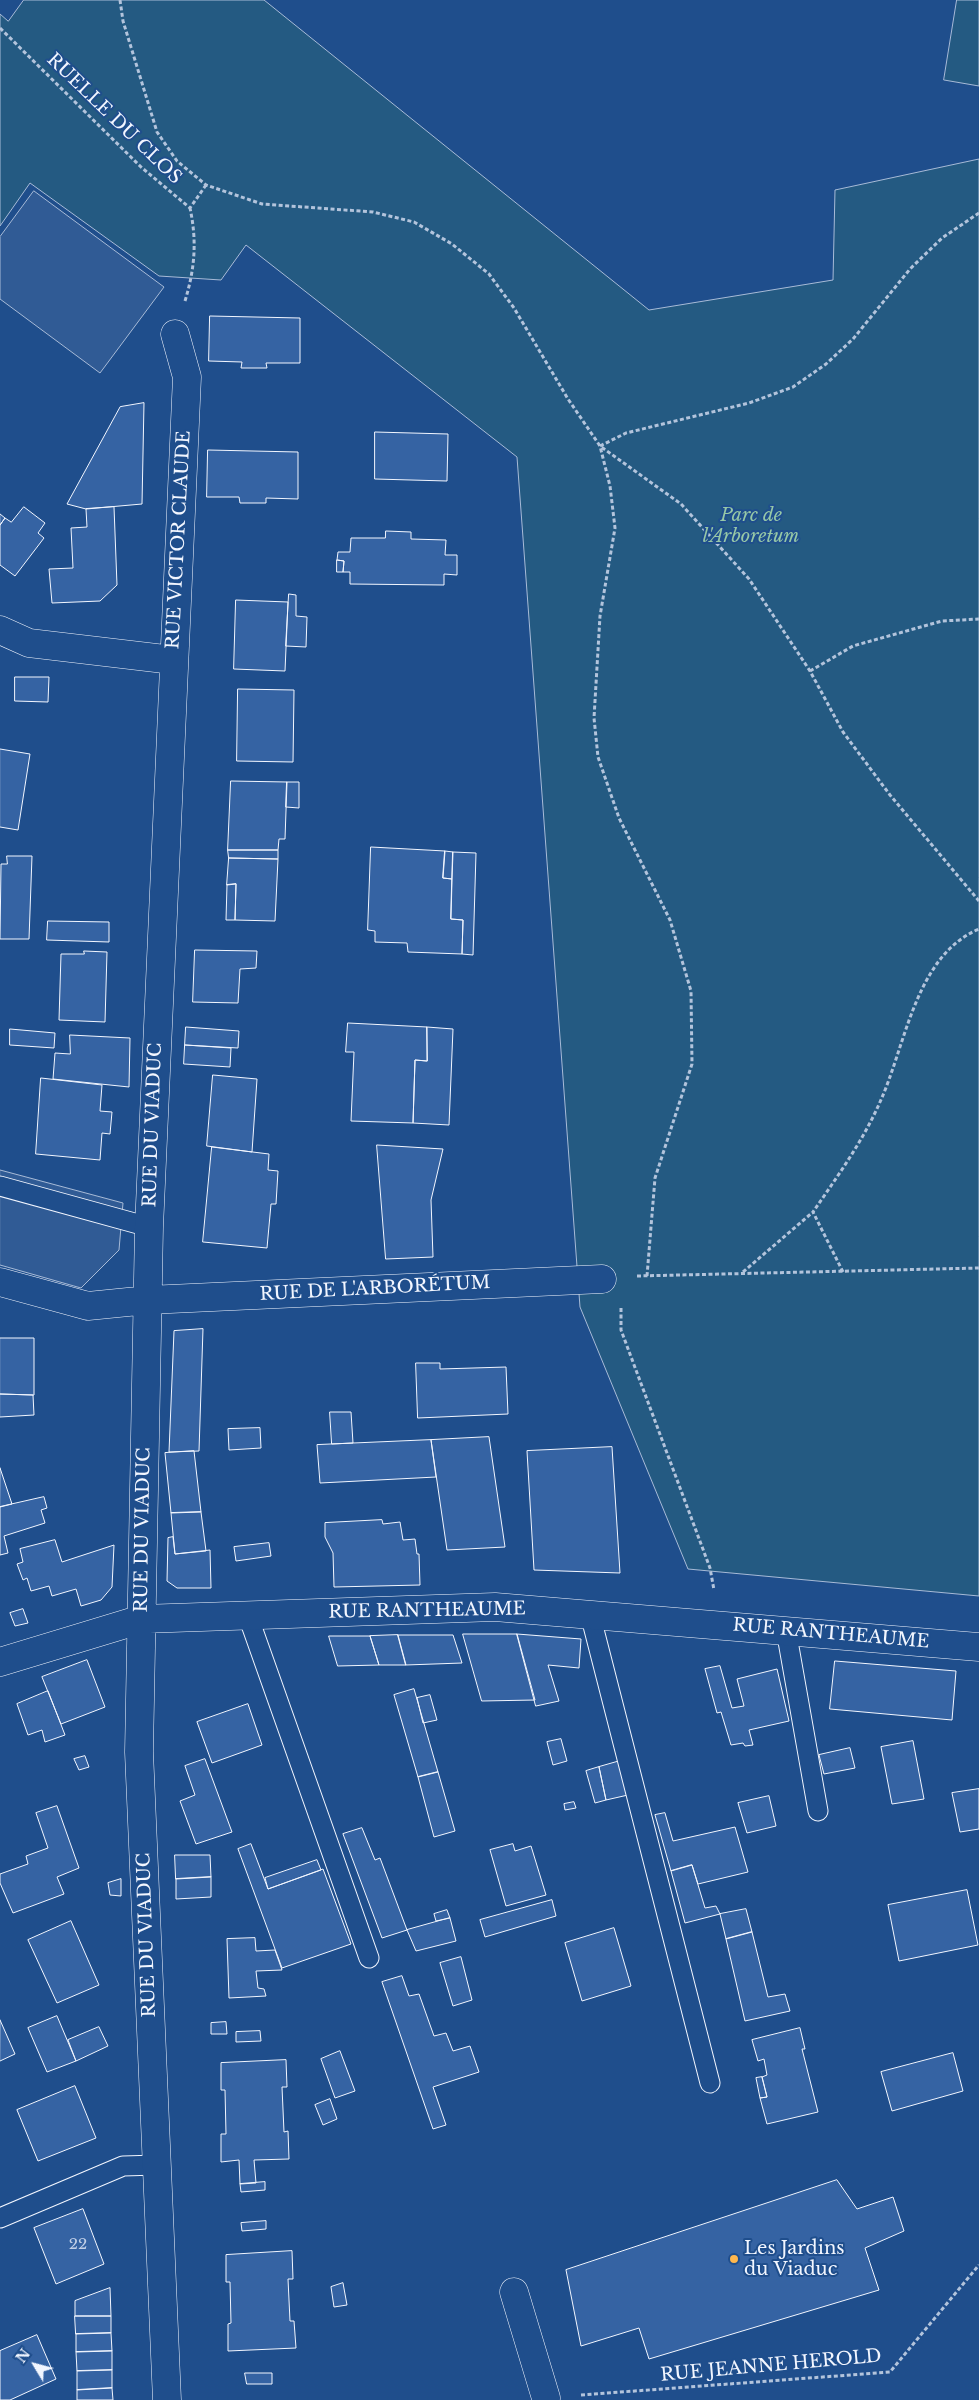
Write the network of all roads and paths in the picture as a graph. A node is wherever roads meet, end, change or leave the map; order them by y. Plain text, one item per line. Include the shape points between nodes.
1 (120, 0) edge
2 (0, 28) edge
3 (206, 185) junction
4 (190, 208) junction
5 (979, 214) edge
6 (175, 334) joint
7 (600, 446) junction
8 (979, 619) edge
9 (0, 630) edge
10 (173, 660) junction
11 (810, 671) junction
12 (979, 902) edge
13 (979, 929) edge
14 (0, 1186) edge
15 (813, 1212) junction
16 (149, 1227) junction
17 (979, 1268) edge
18 (843, 1272) junction
19 (742, 1273) junction
20 (647, 1276) junction
21 (611, 1277) junction
22 (0, 1282) edge
23 (148, 1300) junction
24 (590, 1614) junction
25 (248, 1616) junction
26 (142, 1620) junction
27 (722, 1625) junction
28 (786, 1630) junction
29 (979, 1647) edge
30 (0, 1662) edge
31 (818, 1811) dead end
32 (369, 1958) dead end
33 (710, 2083) dead end
34 (157, 2165) junction
35 (0, 2218) edge
36 (979, 2265) edge
37 (514, 2292) dead end
38 (546, 2398) joint
39 (167, 2400) edge

1 - 3 path via 122,21 157,132 177,161
2 - 4 path, RUELLE DU CLOS via 141,167
3 - 4 path, RUELLE DU CLOS
3 - 7 path via 262,204 381,214 414,222 452,244 489,274 514,308
4 - 6 path via 196,233 196,254 192,281
5 - 7 path via 942,238 910,269 853,338 826,364 793,387 749,403 626,433
6 - 10 street, RUE VICTOR CLAUDE via 187,378
7 - 11 path via 681,504 749,579
7 - 20 path via 610,486 615,528 600,616 594,718 598,758 619,818 670,920 691,991 692,1064 655,1178
8 - 11 path via 942,621 853,646
9 - 10 street, RUE VICTOR CLAUDE via 29,642
10 - 16 street, RUE DU VIADUC
11 - 12 path via 843,732 890,795
13 - 15 path via 951,945 938,960 924,986 880,1102 847,1164
14 - 16 lane
15 - 18 path
15 - 19 path
16 - 23 street, RUE DU VIADUC
17 - 18 path
18 - 19 path
19 - 20 path
20 - 21 path
21 - 23 street, RUE DE L'ARBORÉTUM
21 - 27 path via 621,1330 710,1568
22 - 23 street, RUE DE L'ARBORÉTUM via 88,1306
23 - 26 street, RUE DU VIADUC
24 - 25 street, RUE RANTHEAUME via 495,1607
24 - 27 street, RUE RANTHEAUME
24 - 33 lane
25 - 26 street, RUE RANTHEAUME
25 - 32 lane
26 - 30 street, RUE RANTHEAUME
26 - 34 street, RUE DU VIADUC via 139,1752
27 - 28 street, RUE RANTHEAUME
28 - 29 street, RUE RANTHEAUME
28 - 31 lane
34 - 35 lane via 123,2166
34 - 39 street, RUE DU VIADUC
36 - 38 path, RUE JEANNE HEROLD via 890,2372
37 - 38 street

